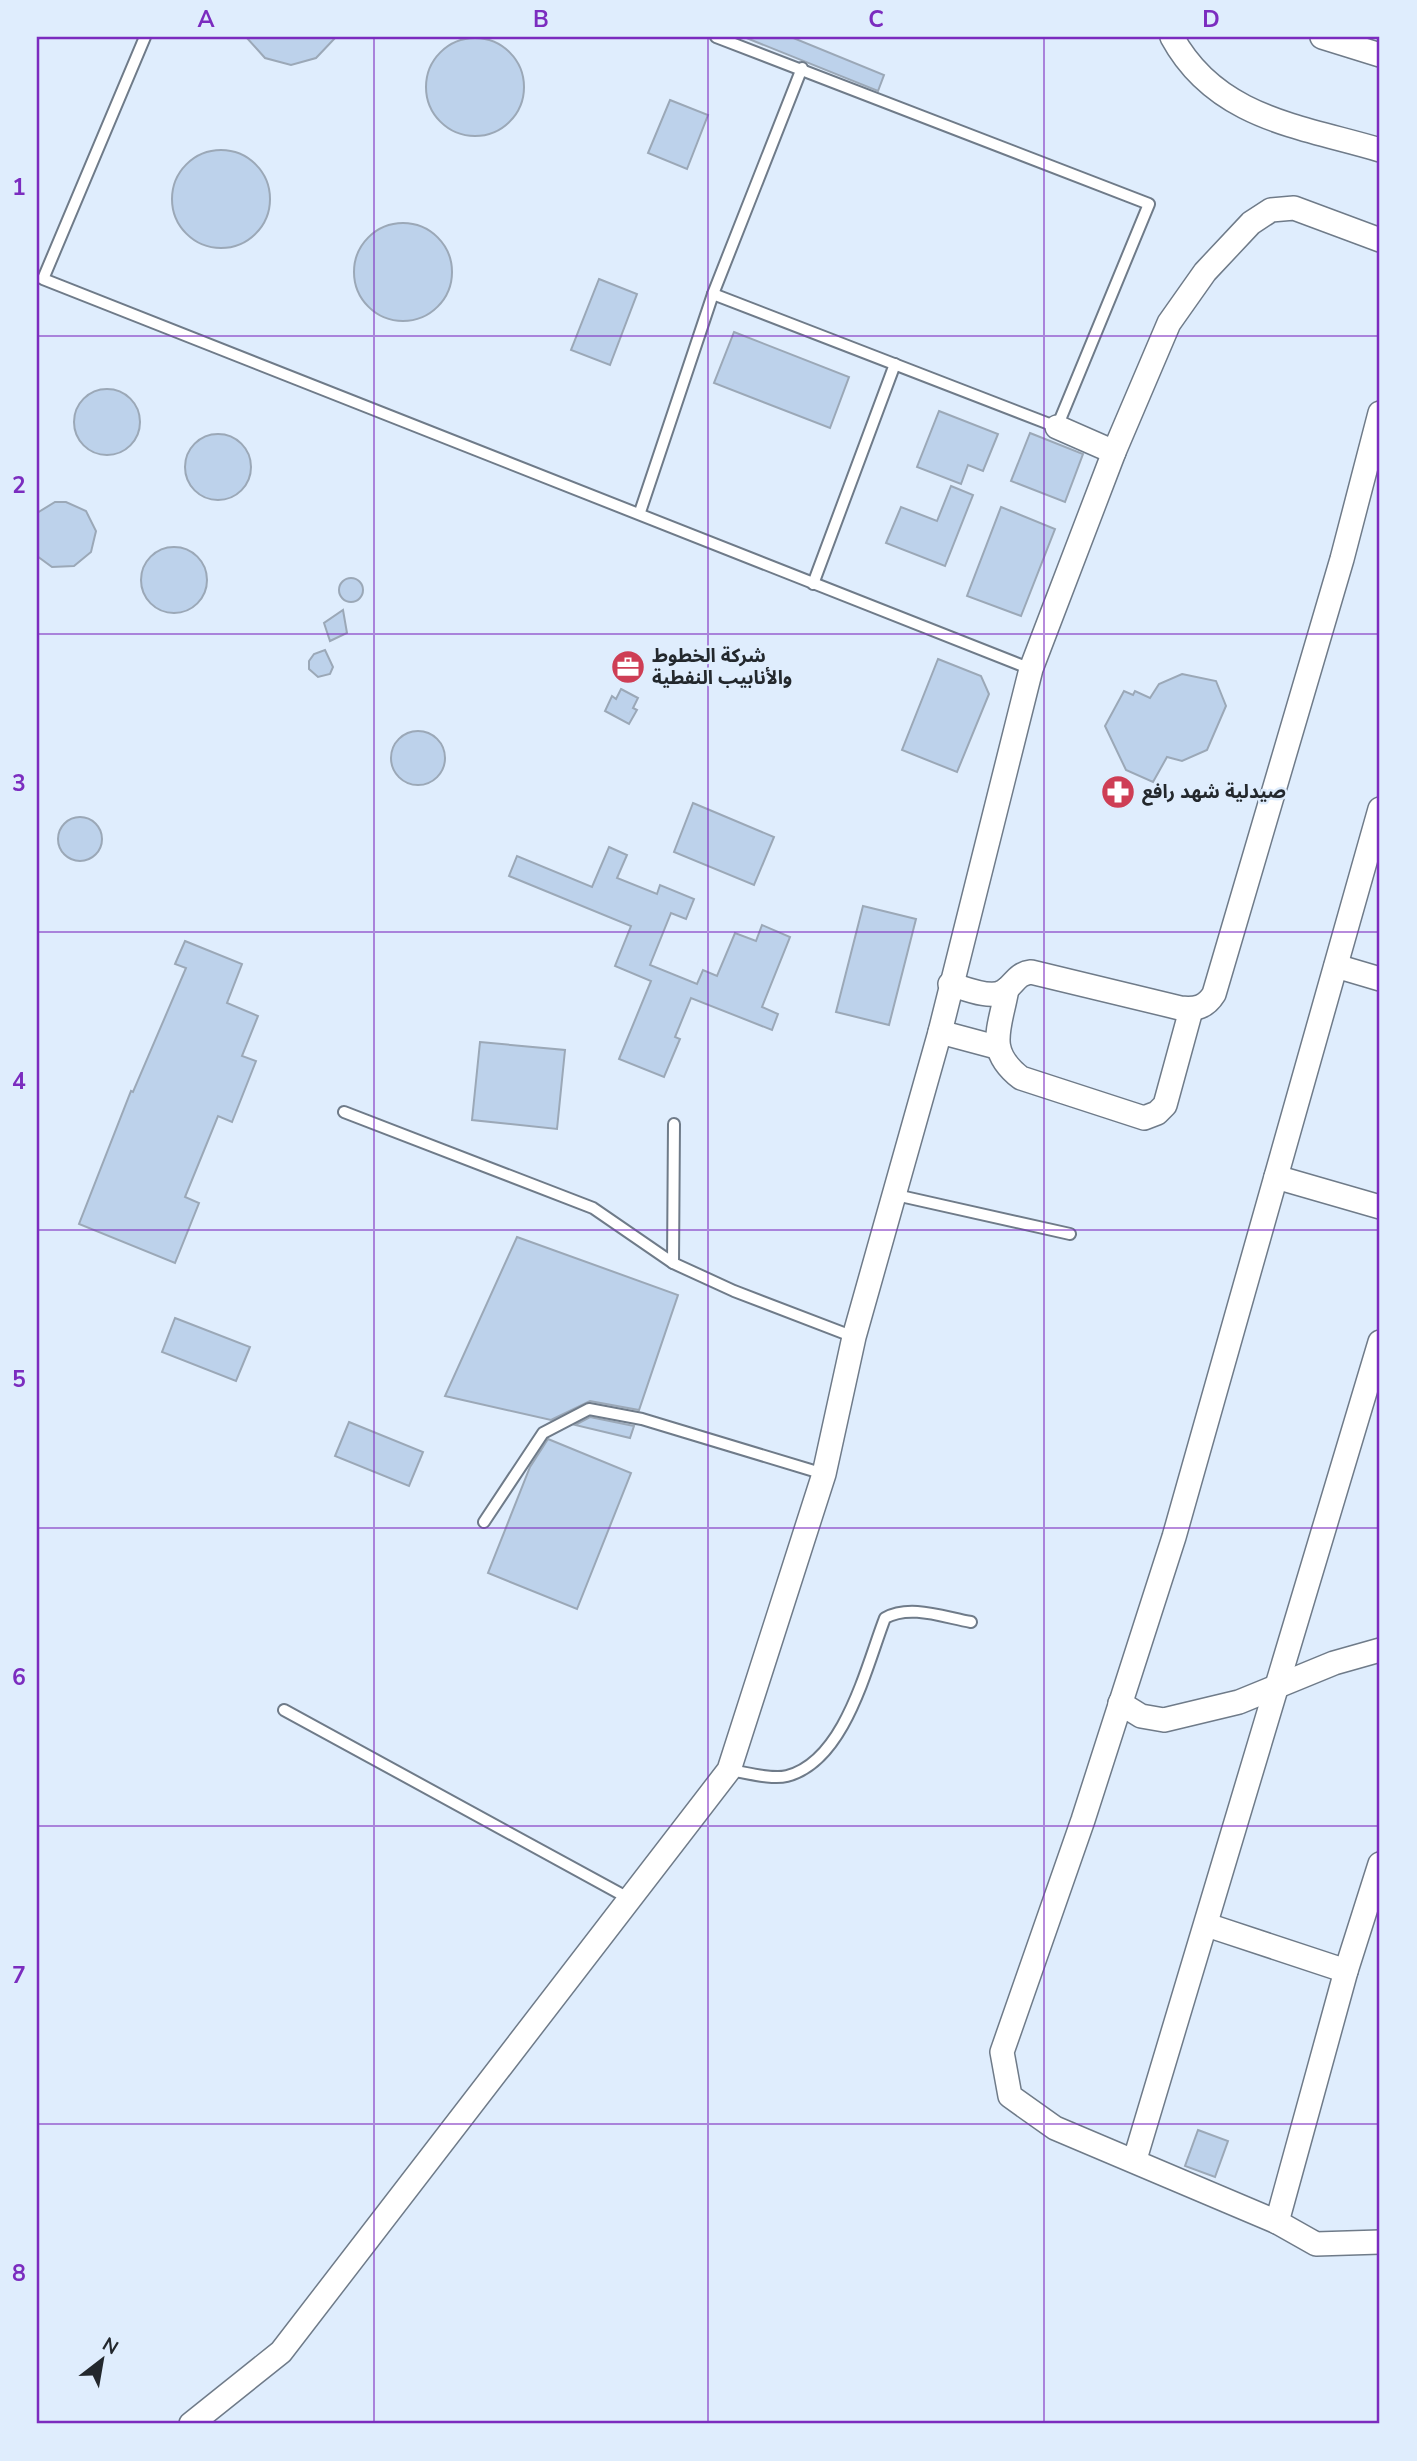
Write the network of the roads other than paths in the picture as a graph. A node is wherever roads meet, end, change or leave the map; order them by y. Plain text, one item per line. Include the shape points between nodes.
1 (145, 37) edge
2 (716, 37) edge
3 (1172, 37) edge
4 (1322, 37) edge
5 (1380, 55) edge
6 (802, 68) junction
7 (1380, 150) edge
8 (1380, 240) edge
9 (713, 294) junction
10 (895, 364) junction
11 (1380, 413) edge
12 (1058, 426) junction
13 (1114, 452) junction
14 (640, 512) junction
15 (813, 584) junction
16 (1031, 669) junction
17 (1379, 818) edge
18 (1336, 967) junction
19 (1380, 979) edge
20 (950, 984) junction
21 (1007, 989) junction
22 (1191, 1010) junction
23 (940, 1032) junction
24 (996, 1047) junction
25 (344, 1112) dead end
26 (674, 1124) dead end
27 (1276, 1177) junction
28 (896, 1195) junction
29 (1380, 1207) edge
30 (1070, 1234) dead end
31 (673, 1263) junction
32 (854, 1337) junction
33 (1380, 1342) edge
34 (824, 1474) junction
35 (484, 1522) dead end
36 (971, 1622) dead end
37 (1380, 1650) edge
38 (1279, 1685) junction
39 (1120, 1703) junction
40 (284, 1710) dead end
41 (729, 1770) junction
42 (1380, 1864) edge
43 (631, 1899) junction
44 (1207, 1925) junction
45 (1346, 1971) junction
46 (1135, 2160) junction
47 (1277, 2222) junction
48 (1380, 2242) edge
49 (191, 2424) edge

1 - 14 lane via 43,279
2 - 6 lane
3 - 7 street via 1205,83 1245,110
4 - 5 street
6 - 9 lane
6 - 12 lane via 1149,204
8 - 13 street via 1294,208 1260,215 1179,305
9 - 10 lane
9 - 14 lane
10 - 12 lane
10 - 15 lane
11 - 22 street via 1342,559 1214,994 1209,1002
12 - 13 street
13 - 16 street
14 - 15 lane
15 - 16 lane
16 - 20 street
17 - 18 street
18 - 19 street
18 - 27 street
20 - 21 street via 993,994
20 - 23 street
21 - 22 street via 1017,977 1031,972
21 - 24 street
22 - 24 street via 1165,1105 1144,1118 1021,1078 1005,1065
23 - 24 street
23 - 28 street
25 - 31 lane via 593,1208
26 - 31 lane
27 - 29 street
27 - 39 street via 1174,1537
28 - 30 lane
28 - 32 street
31 - 32 lane
32 - 34 street
33 - 38 street
34 - 35 lane via 642,1419 589,1409 542,1433
34 - 41 street
36 - 41 lane via 898,1611 885,1618 843,1726 819,1760 786,1776
37 - 38 street
38 - 39 street via 1239,1702 1164,1720 1141,1716
38 - 44 street
39 - 46 street via 1002,2052 1010,2096 1055,2127
40 - 43 lane
41 - 43 street
42 - 45 street
43 - 49 street via 281,2352
44 - 45 street
44 - 46 street
45 - 47 street
46 - 47 street
47 - 48 street via 1316,2244

